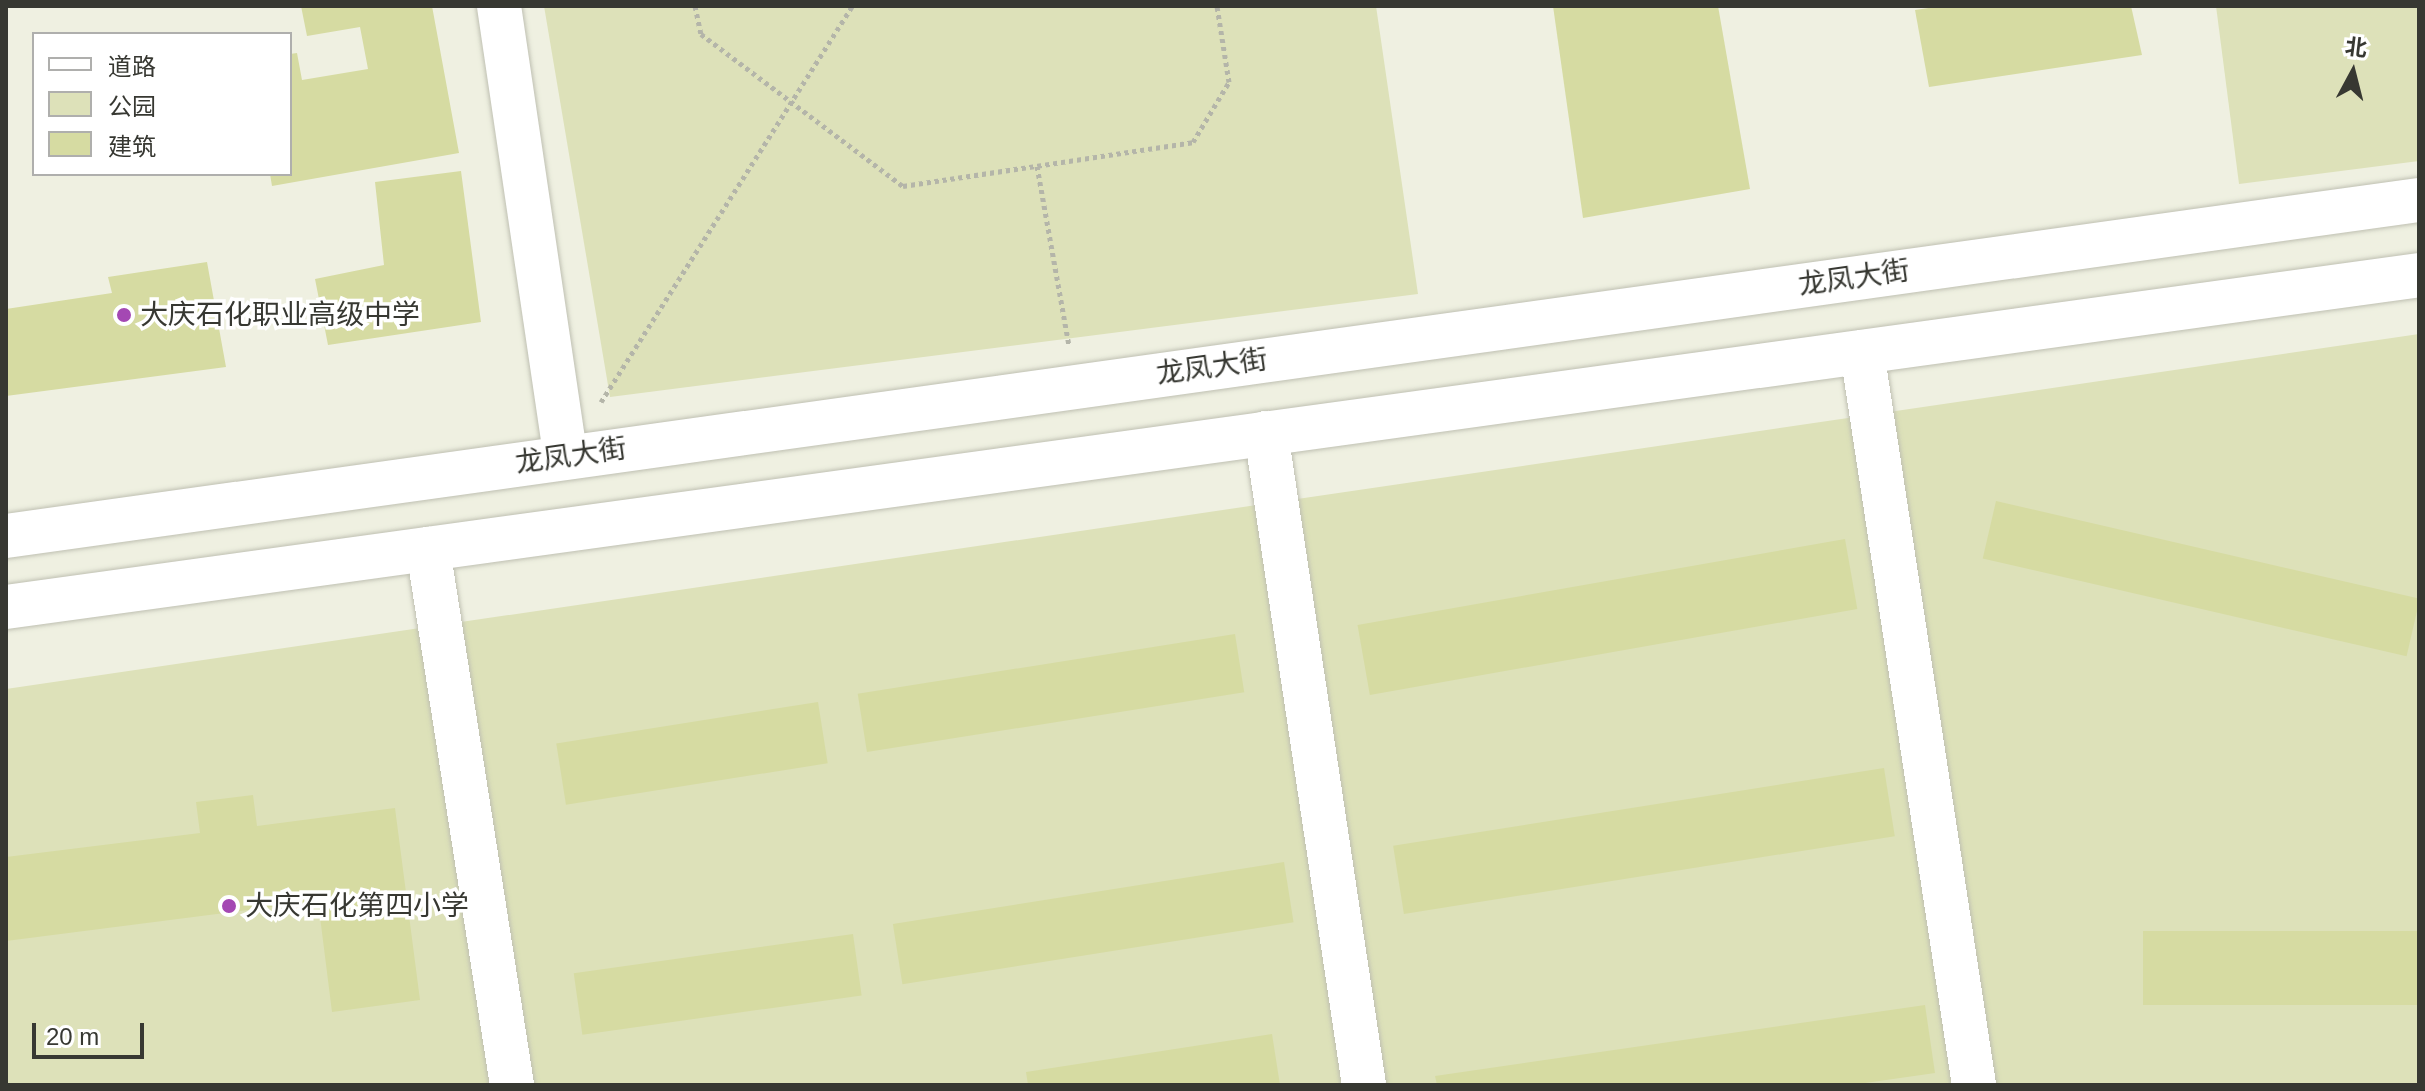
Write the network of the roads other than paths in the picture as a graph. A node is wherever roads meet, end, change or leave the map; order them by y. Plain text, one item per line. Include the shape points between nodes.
1 (499, 6) edge
2 (2419, 200) edge
3 (2419, 275) edge
4 (1862, 352) junction
5 (1266, 433) junction
6 (566, 457) junction
7 (6, 536) edge
8 (428, 549) junction
9 (6, 607) edge
10 (512, 1085) edge
11 (1364, 1085) edge
12 (1974, 1085) edge

1 - 6 main road
2 - 6 main road, 龙凤大街
3 - 4 main road
4 - 5 main road
4 - 12 main road
5 - 8 main road
5 - 11 main road
6 - 7 main road, 龙凤大街
8 - 9 main road
8 - 10 main road

